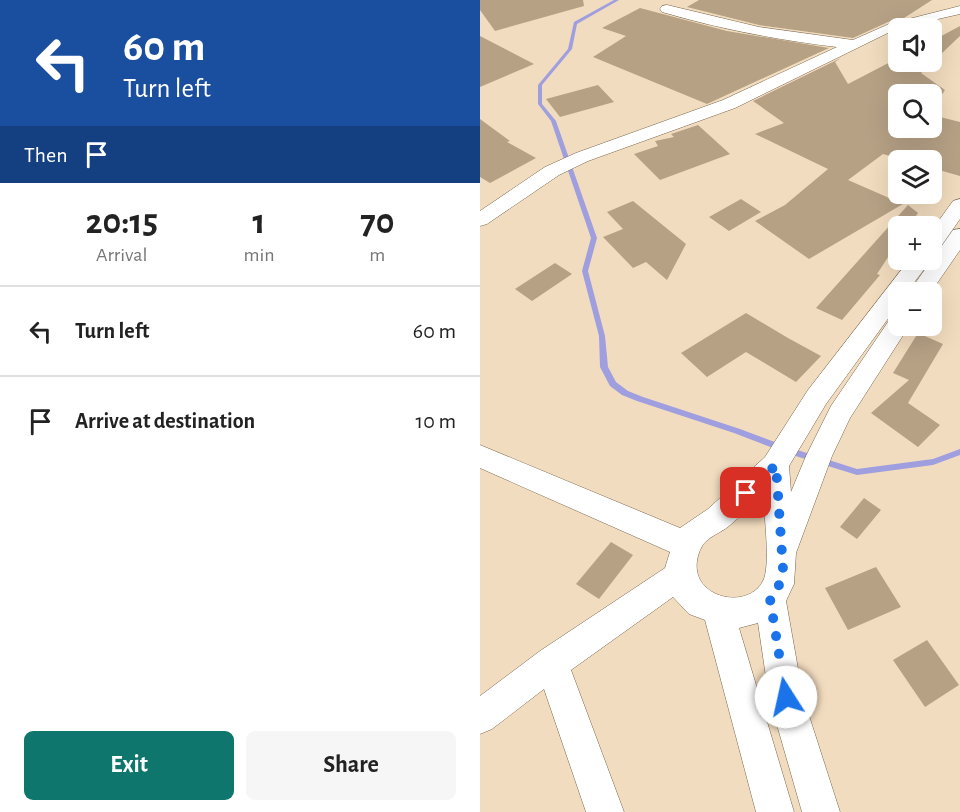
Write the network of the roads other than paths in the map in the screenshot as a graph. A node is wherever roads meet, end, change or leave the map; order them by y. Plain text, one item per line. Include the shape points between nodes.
1 (954, 0) edge
2 (960, 2) edge
3 (667, 9) dead end
4 (960, 10) edge
5 (853, 44) junction
6 (960, 206) edge
7 (480, 220) edge
8 (942, 230) edge
9 (960, 235) edge
10 (912, 270) edge
11 (927, 282) edge
12 (891, 336) edge
13 (781, 455) junction
14 (480, 456) edge
15 (781, 553) junction
16 (684, 559) junction
17 (770, 599) junction
18 (719, 613) junction
19 (552, 663) junction
20 (480, 717) edge
21 (605, 812) edge
22 (775, 812) edge
23 (820, 812) edge

1 - 2 street
3 - 5 street via 763,33
4 - 5 street via 894,27
5 - 7 street via 729,104 552,171
6 - 8 street
9 - 11 street
10 - 13 street via 817,397
12 - 15 street via 840,413
13 - 15 street
13 - 16 street via 716,521 701,527
14 - 16 street
15 - 17 street via 783,569
16 - 18 street via 691,596 703,607
16 - 19 street
17 - 18 street via 755,610 737,615
17 - 23 street via 786,697
18 - 22 street
19 - 20 street
19 - 21 street

